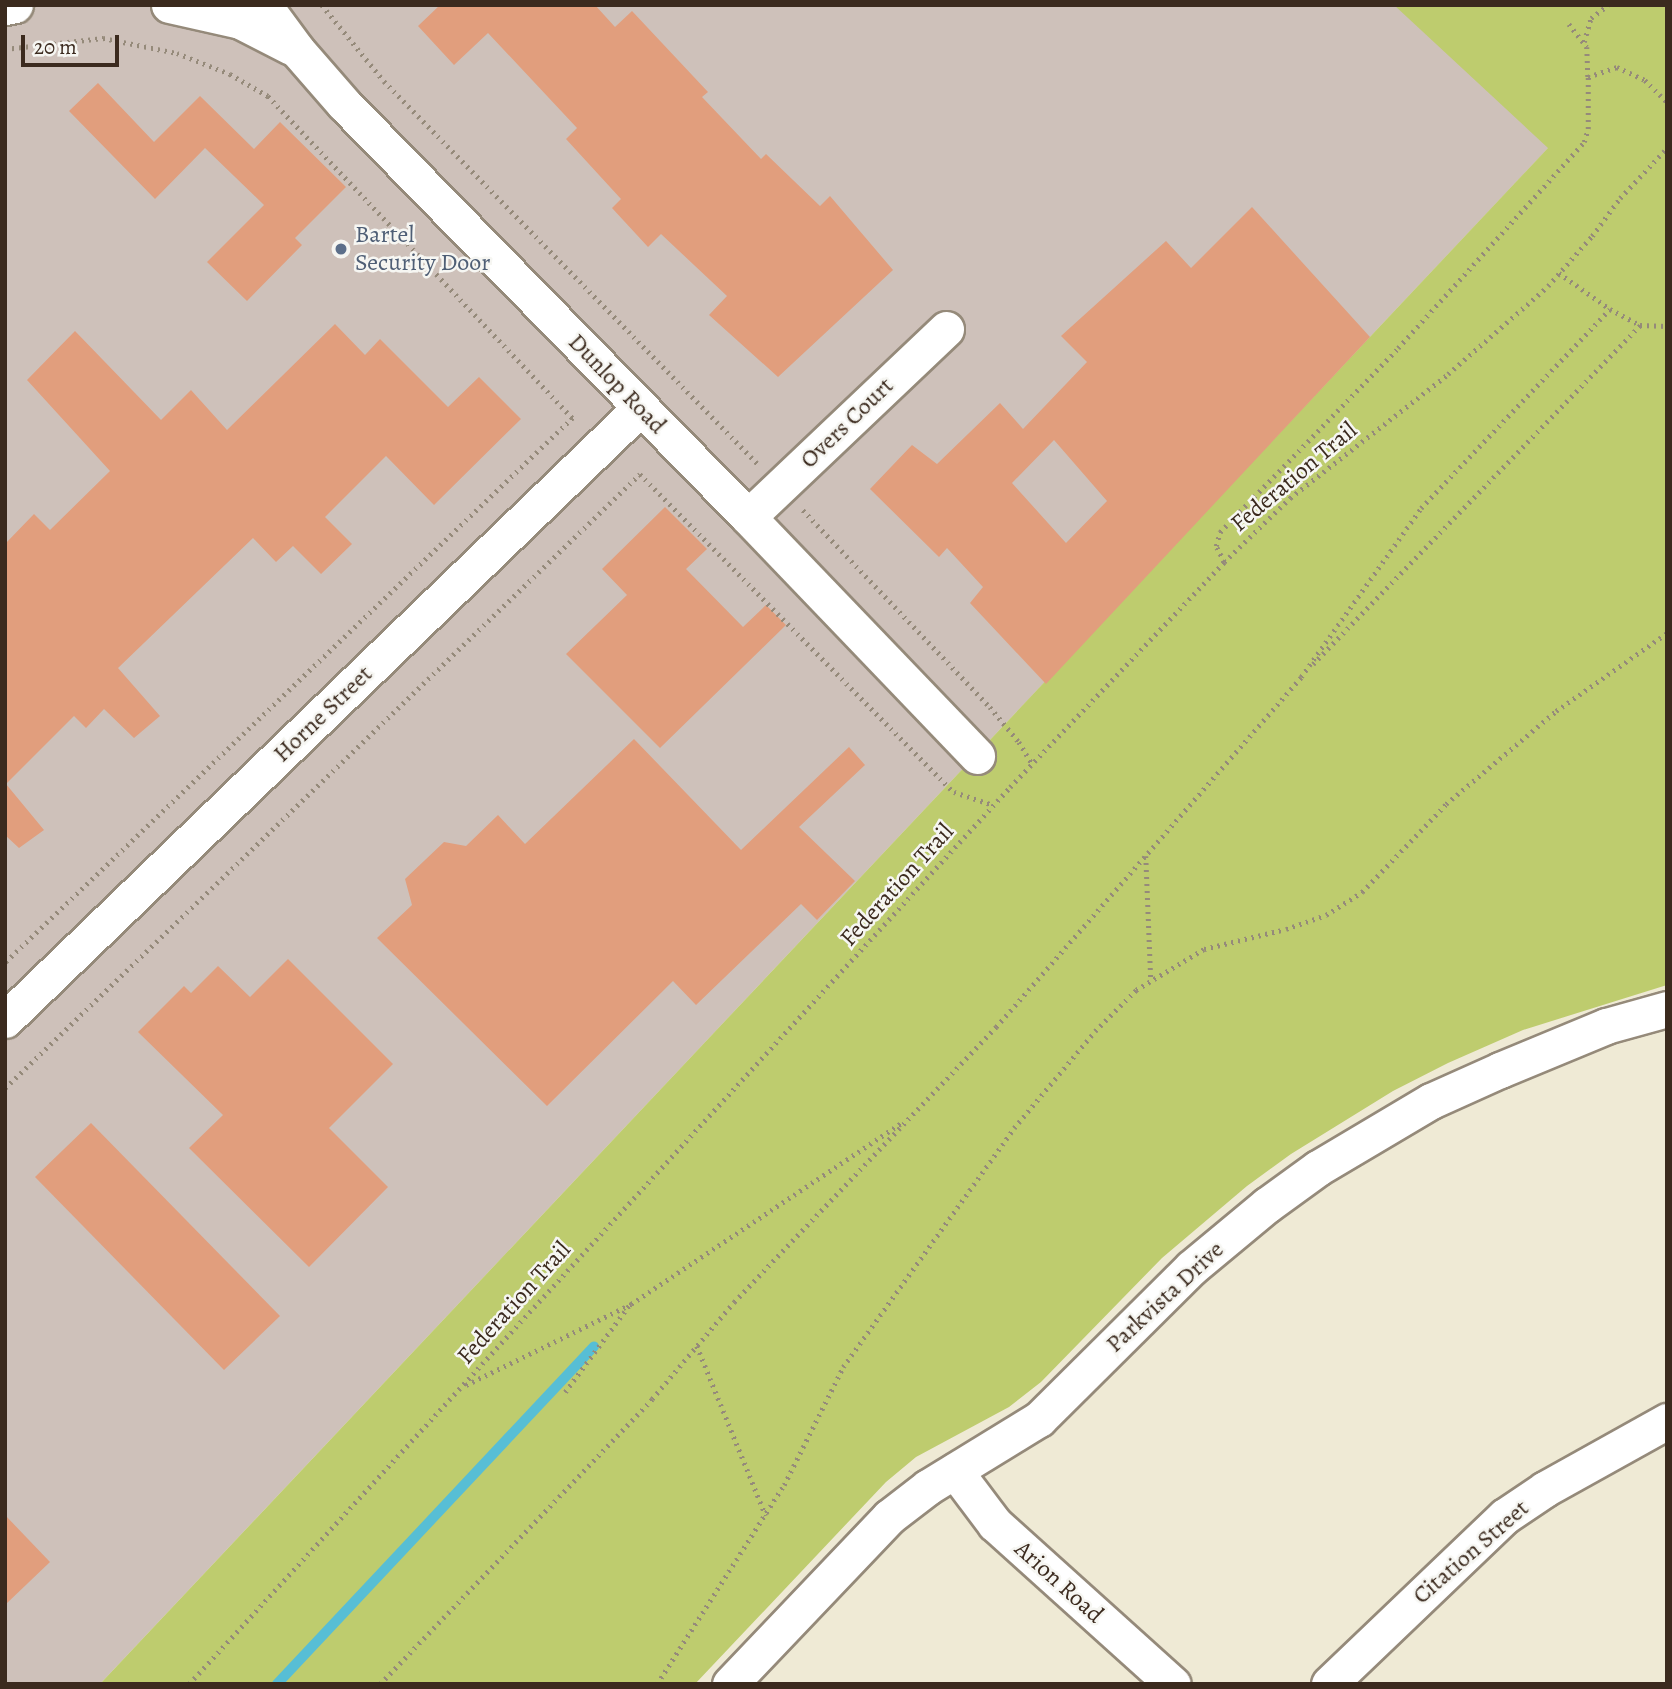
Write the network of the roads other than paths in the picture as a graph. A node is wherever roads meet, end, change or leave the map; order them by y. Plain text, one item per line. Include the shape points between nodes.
1 (15, 5) edge
2 (169, 5) edge
3 (264, 5) edge
4 (5, 7) edge
5 (297, 50) junction
6 (946, 329) dead end
7 (640, 408) junction
8 (748, 517) junction
9 (977, 756) dead end
10 (1667, 1009) edge
11 (5, 1020) edge
12 (1667, 1422) edge
13 (955, 1471) junction
14 (730, 1684) edge
15 (1173, 1684) edge
16 (1329, 1684) edge

1 - 4 street
2 - 5 street via 240,21
3 - 5 street, Dunlop Road
5 - 7 street, Dunlop Road
6 - 8 street, Overs Court
7 - 8 street, Dunlop Road
7 - 11 street, Horne Street
8 - 9 street, Dunlop Road
10 - 13 street, Parkvista Drive via 1606,1026 1431,1101 1318,1168 1191,1268 1039,1419
12 - 16 street, Citation Street via 1505,1516
13 - 14 street, Parkvista Drive via 889,1517
13 - 15 street, Arion Road via 995,1524

